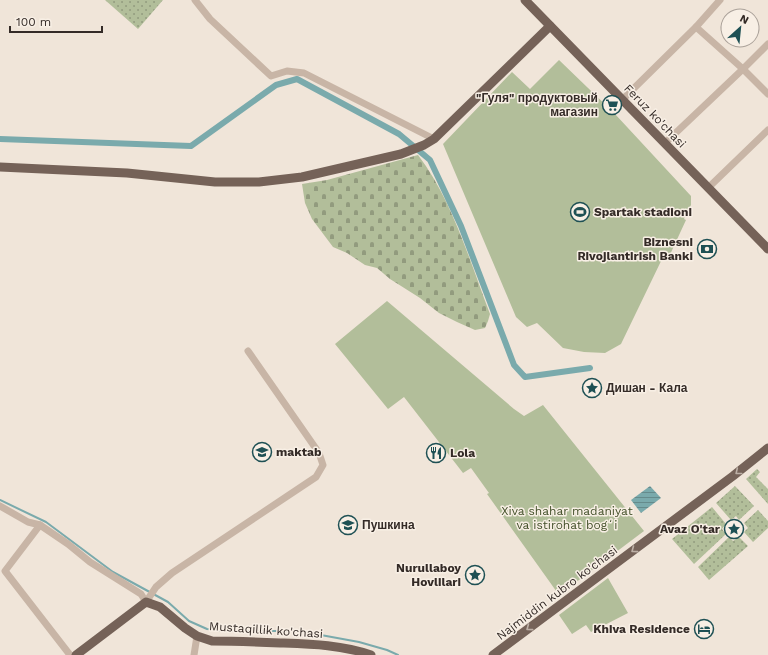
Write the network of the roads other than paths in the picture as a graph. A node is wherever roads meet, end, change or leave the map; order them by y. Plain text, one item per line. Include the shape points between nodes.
1 (194, 0) edge
2 (525, 0) edge
3 (720, 0) edge
4 (550, 26) junction
5 (696, 27) junction
6 (768, 44) edge
7 (743, 69) junction
8 (768, 94) edge
9 (622, 100) junction
10 (768, 130) edge
11 (434, 139) junction
12 (665, 143) junction
13 (0, 167) edge
14 (708, 188) junction
15 (768, 249) edge
16 (248, 351) dead end
17 (768, 448) edge
18 (0, 506) edge
19 (40, 525) junction
20 (147, 600) junction
21 (197, 636) junction
22 (70, 655) edge
23 (76, 655) edge
24 (194, 655) edge
25 (371, 655) edge
26 (493, 655) edge

1 - 11 street via 210,19 271,76 287,71 304,73
2 - 4 main road, Feruz ko'chasi
3 - 5 street
4 - 9 main road, Feruz ko'chasi
4 - 11 main road
5 - 7 street
5 - 9 street
6 - 7 street
7 - 8 street
7 - 12 street
9 - 12 main road, Feruz ko'chasi
10 - 14 street
11 - 13 main road via 402,154 302,177 258,182 215,182 127,173
12 - 14 main road, Feruz ko'chasi
14 - 15 main road, Feruz ko'chasi
16 - 20 street via 319,453 323,465 316,477 172,572 161,581
17 -> 26 main road, Najmiddin kubro ko'chasi
18 - 19 street via 28,522
19 - 20 street
19 - 22 street via 5,571
20 - 21 main road, Mustaqillik ko'chasi via 160,606
20 - 23 main road
21 - 24 street
21 - 25 main road, Mustaqillik ko'chasi via 212,641 337,647

